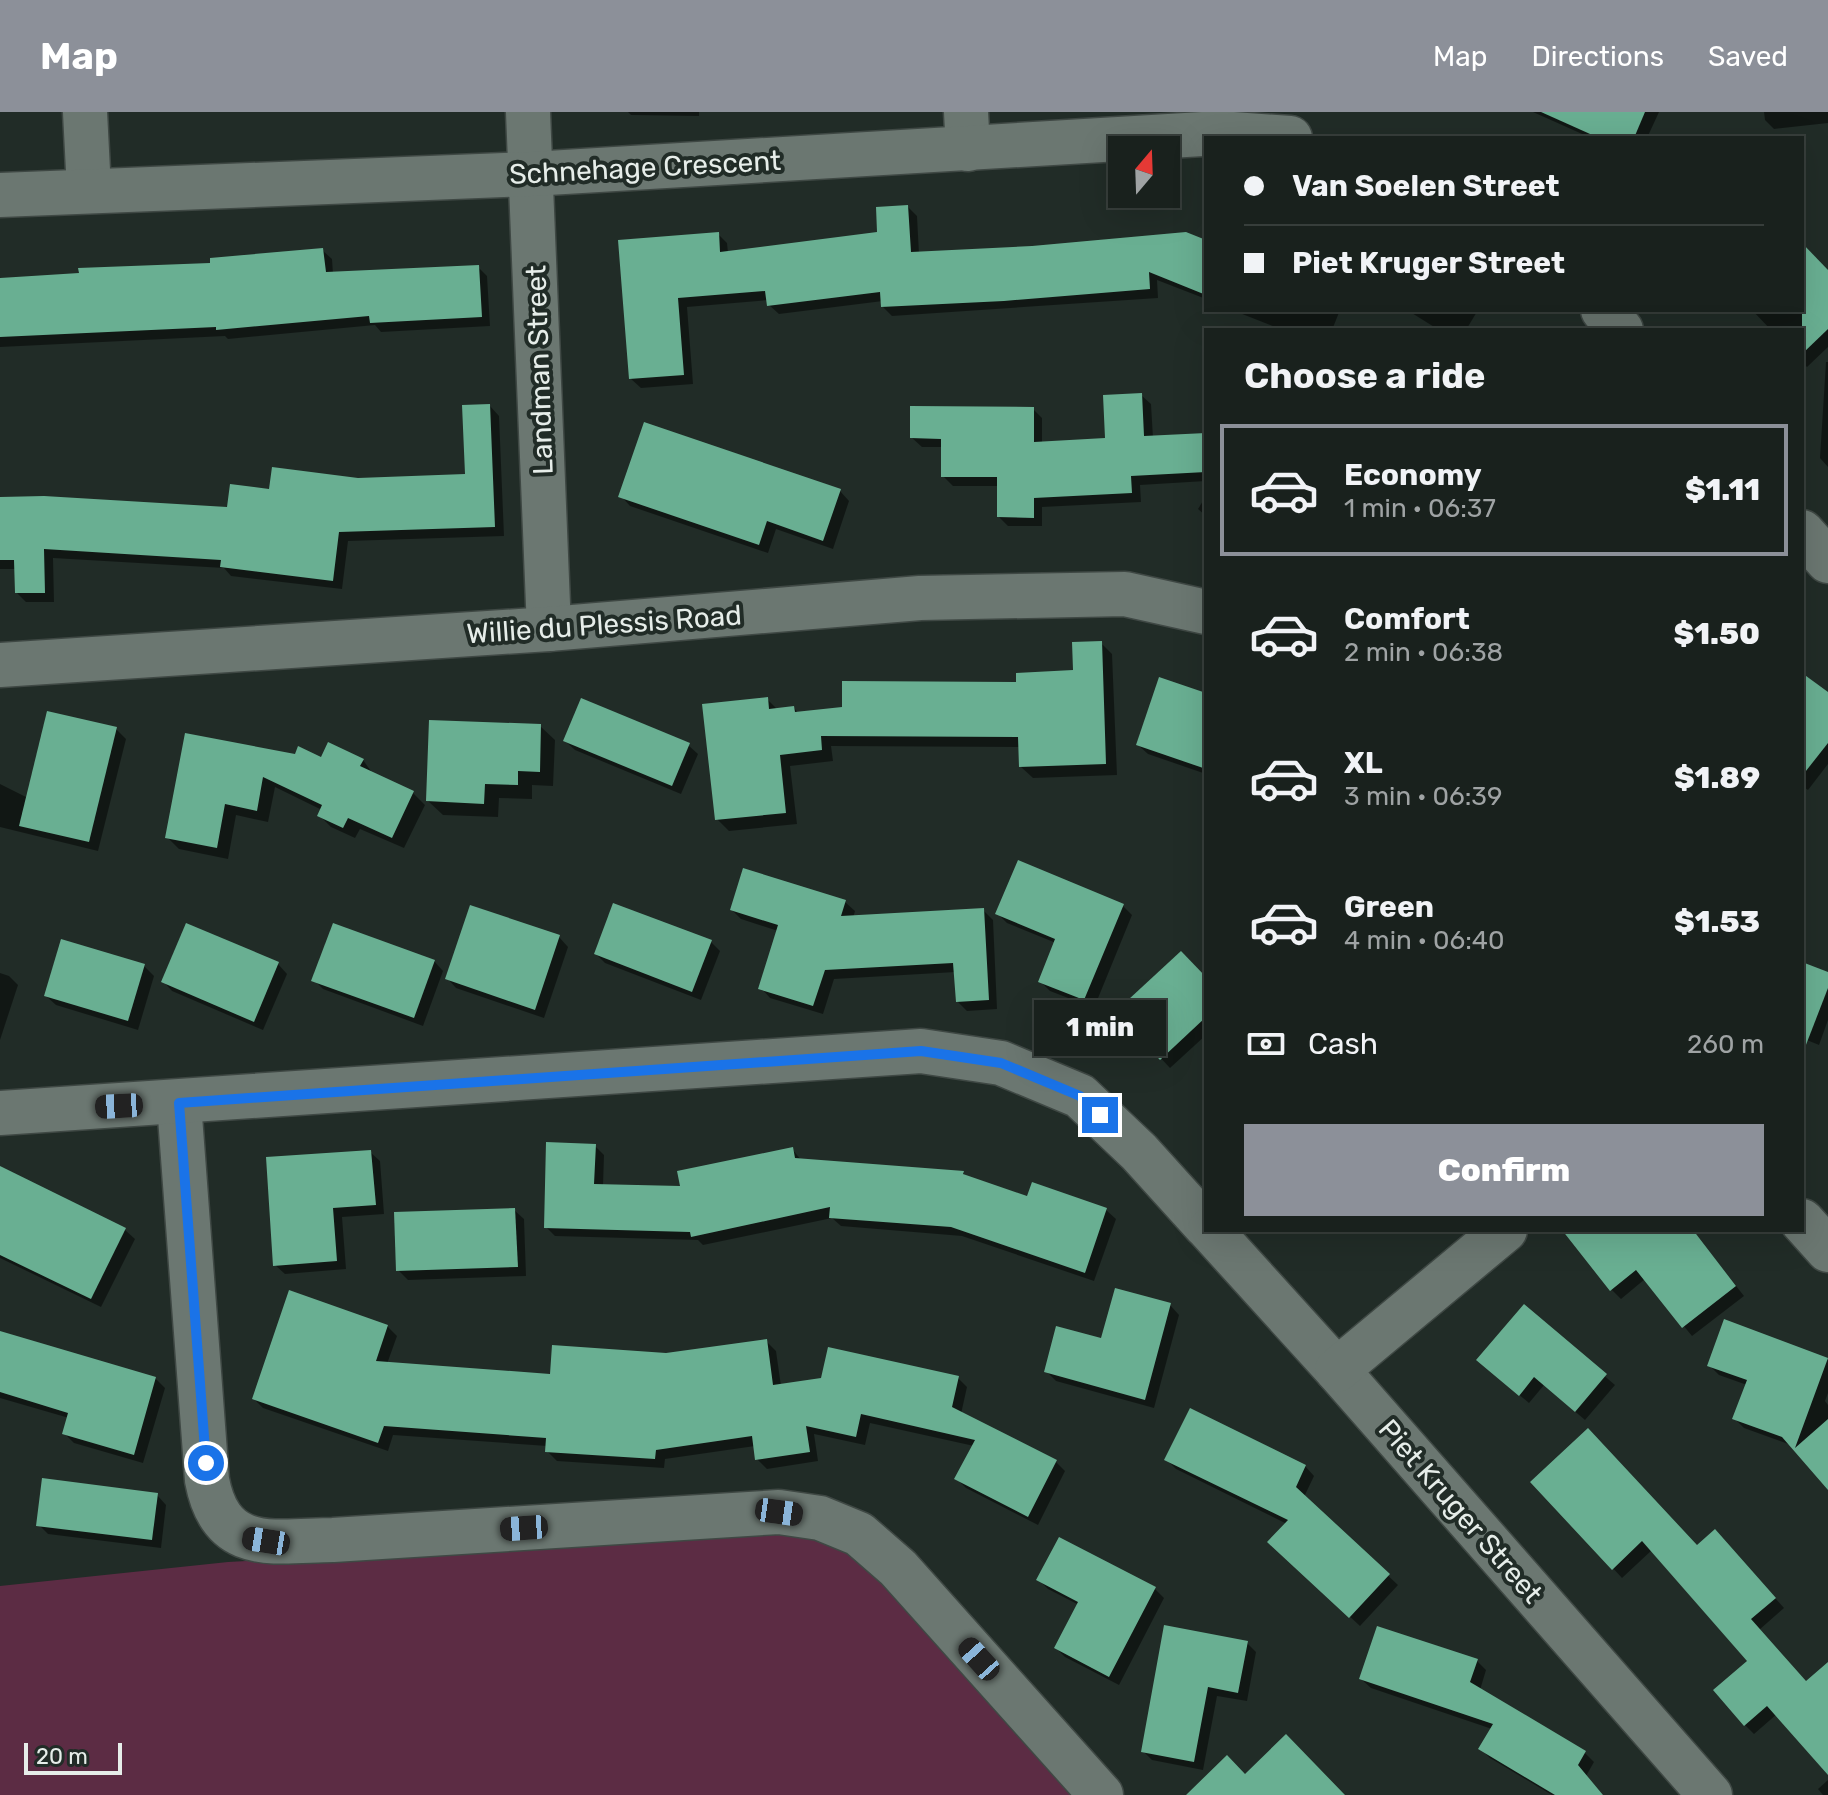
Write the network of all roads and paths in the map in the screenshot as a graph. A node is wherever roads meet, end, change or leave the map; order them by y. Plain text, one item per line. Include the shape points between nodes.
1 (85, 112) edge
2 (528, 112) edge
3 (967, 130) edge
4 (1262, 136) edge
5 (531, 174) junction
6 (89, 190) junction
7 (0, 195) edge
8 (1605, 312) edge
9 (1619, 328) edge
10 (1804, 534) edge
11 (1828, 561) edge
12 (1204, 612) edge
13 (549, 629) junction
14 (0, 665) edge
15 (179, 1103) junction
16 (0, 1113) edge
17 (1804, 1223) edge
18 (1204, 1224) edge
19 (1212, 1232) edge
20 (1503, 1232) edge
21 (1828, 1250) edge
22 (1337, 1370) junction
23 (1101, 1795) edge
24 (1710, 1795) edge

1 - 6 street
2 - 5 street, Landman Street
3 - 4 street, Schnehage Crescent
3 - 5 street, Schnehage Crescent
5 - 6 street, Schnehage Crescent
5 - 13 street, Landman Street
6 - 7 street, Schnehage Crescent
8 - 9 street
10 - 11 street
12 - 13 street, Willie du Plessis Road via 1125,594 920,598
13 - 14 street, Willie du Plessis Road
15 - 16 street, Piet Kruger Street
15 - 18 street, Piet Kruger Street via 921,1051 1001,1063 1080,1096
15 - 23 street via 207,1480 211,1502 230,1530 266,1541 333,1540 779,1512 820,1518 859,1534 898,1568
17 - 21 street
19 - 22 street, Piet Kruger Street
20 - 22 street
22 - 24 street, Piet Kruger Street

